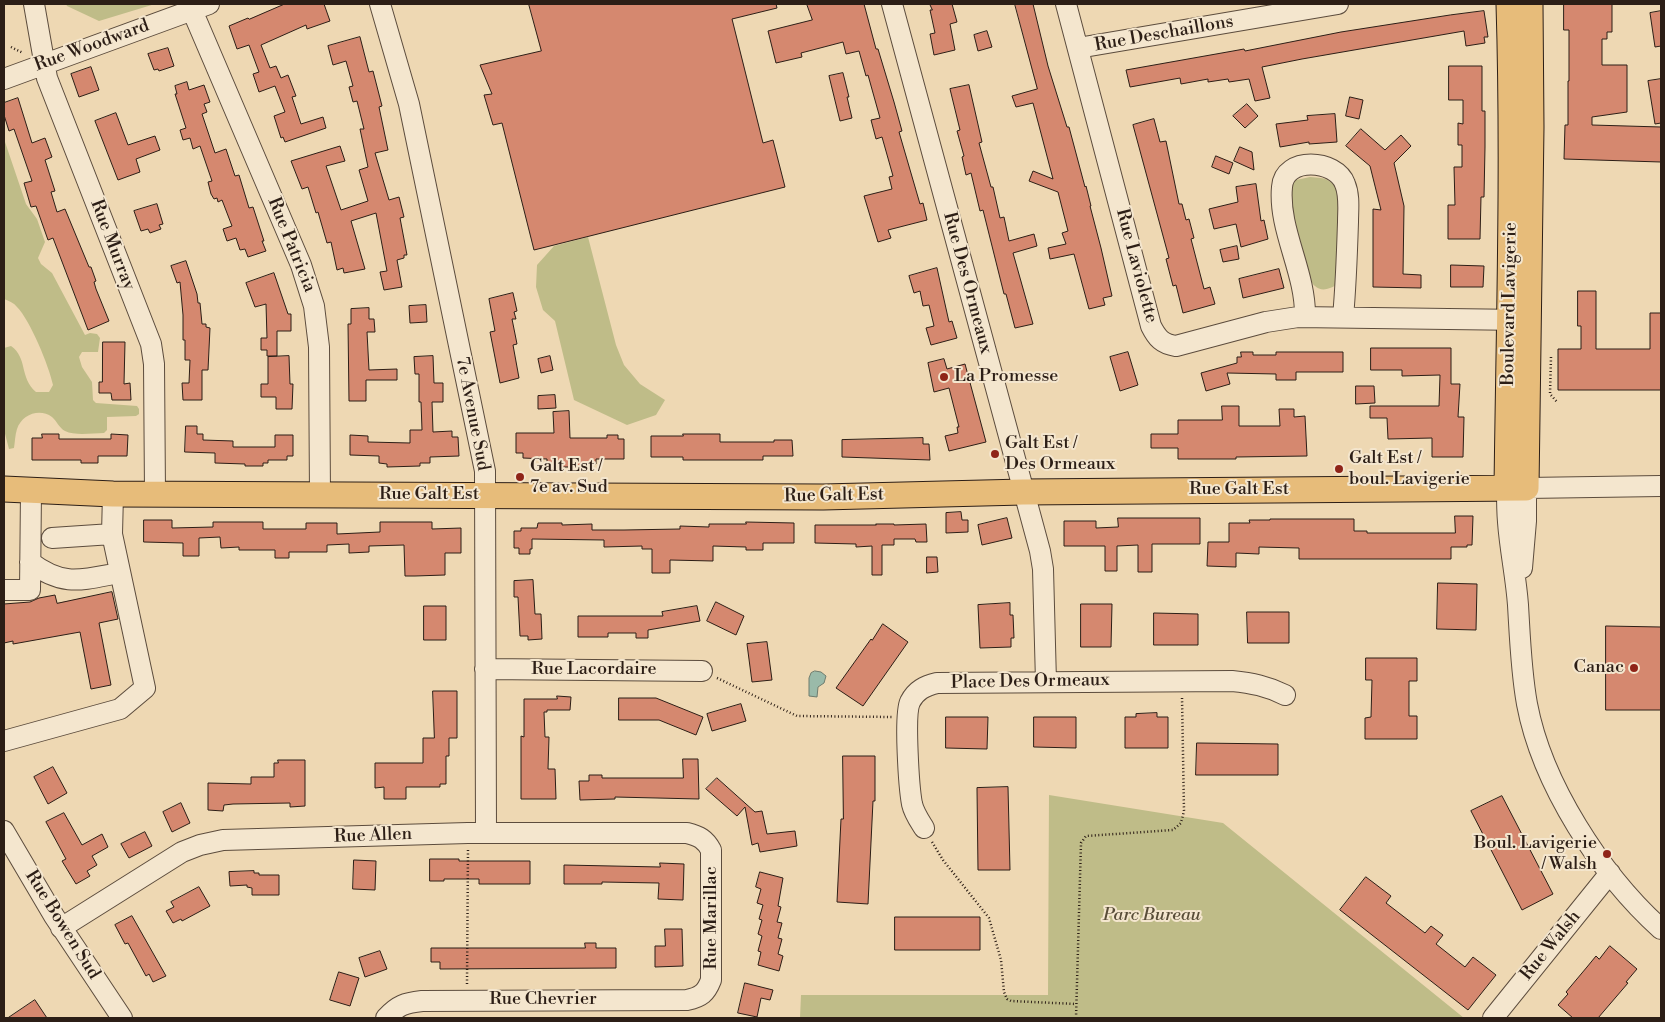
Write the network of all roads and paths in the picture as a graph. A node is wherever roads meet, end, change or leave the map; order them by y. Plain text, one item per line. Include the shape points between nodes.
1 (34, 4) edge
2 (380, 4) edge
3 (892, 4) edge
4 (1066, 4) edge
5 (1338, 4) edge
6 (1509, 4) edge
7 (1530, 4) edge
8 (201, 7) edge
9 (1078, 48) junction
10 (44, 64) junction
11 (4, 79) edge
12 (1305, 317) junction
13 (1343, 317) junction
14 (1520, 320) junction
15 (1550, 357) dead end
16 (1558, 403) dead end
17 (155, 483) junction
18 (320, 483) junction
19 (1661, 486) edge
20 (1517, 488) junction
21 (5, 489) edge
22 (31, 491) junction
23 (1023, 492) junction
24 (114, 494) junction
25 (485, 495) junction
26 (112, 534) junction
27 (52, 538) dead end
28 (30, 562) junction
29 (119, 573) junction
30 (4, 590) edge
31 (486, 669) junction
32 (702, 671) joint
33 (1182, 680) junction
34 (1046, 682) junction
35 (1285, 695) dead end
36 (907, 717) junction
37 (4, 740) edge
38 (924, 828) joint
39 (4, 831) edge
40 (477, 833) junction
41 (706, 842) joint
42 (1610, 873) junction
43 (61, 928) junction
44 (1661, 929) edge
45 (704, 994) joint
46 (467, 1000) junction
47 (1076, 1004) junction
48 (122, 1018) edge
49 (386, 1018) edge
50 (1076, 1018) edge
51 (1493, 1018) edge

1 - 10 street, Rue Murray
2 - 25 street, 7e Avenue Sud via 411,113 483,458
3 - 23 street, Rue Des Ormeaux
4 - 9 street, Rue Laviolette
5 - 9 street, Rue Deschaillons
6 - 14 main road, Boulevard Lavigerie
7 - 14 main road, Boulevard Lavigerie
8 - 10 street, Rue Woodward
8 - 18 street, Rue Patricia via 310,288 319,348
9 - 12 street, Rue Laviolette via 1151,326 1157,338 1176,346 1266,322
10 - 11 street, Rue Woodward
10 - 17 street, Rue Murray via 151,344
12 - 13 street, Rue Laviolette
12 - 13 street via 1302,284 1284,214 1282,185 1284,176 1300,166 1333,169 1345,184 1348,196 1347,264
13 - 14 street, Rue Laviolette
14 - 20 main road, Boulevard Lavigerie
15 - 16 path via 1550,394
17 - 18 main road, Rue Galt Est
17 - 24 main road, Rue Galt Est
18 - 25 main road, Rue Galt Est
19 - 20 street, Rue Galt Est
20 - 23 main road, Rue Galt Est
20 - 42 street, Boulevard Lavigerie via 1526,521 1518,605 1527,704 1548,770 1571,814
21 - 22 main road, Rue Galt Est
22 - 24 main road, Rue Galt Est
22 - 28 street
23 - 25 main road, Rue Galt Est via 823,497
23 - 34 street, Rue Des Ormeaux via 1043,569
24 - 26 street
25 - 31 street, 7e Avenue Sud
26 - 27 street
26 - 29 street
28 - 29 street via 58,578 78,580
28 - 30 street via 30,590
29 - 37 street via 145,688 120,709
31 - 32 street, Rue Lacordaire
31 - 40 street, 7e Avenue Sud
32 - 36 path via 797,716
33 - 34 street, Place Des Ormeaux
33 - 35 street, Place Des Ormeaux via 1251,682
33 - 47 path via 1184,812 1181,823 1173,830 1086,836 1081,843
34 - 36 street, Place Des Ormeaux via 937,683 925,686 911,701
36 - 38 street, Place Des Ormeaux via 910,789 916,814
38 - 47 path via 943,860 989,918 1002,960 1007,999
39 - 43 street, Rue Bowen Sud
40 - 41 street, Rue Allen via 687,833
40 - 43 street, Rue Allen via 223,840 200,845 182,852
40 - 46 path
41 - 45 street, Rue Marillac via 712,858 711,980
42 - 44 street, Boulevard Lavigerie
42 - 51 street, Rue Walsh
43 - 48 street, Rue Bowen Sud
45 - 46 street, Rue Chevrier via 687,1000
46 - 49 street, Rue Chevrier via 406,1003
47 - 50 path

